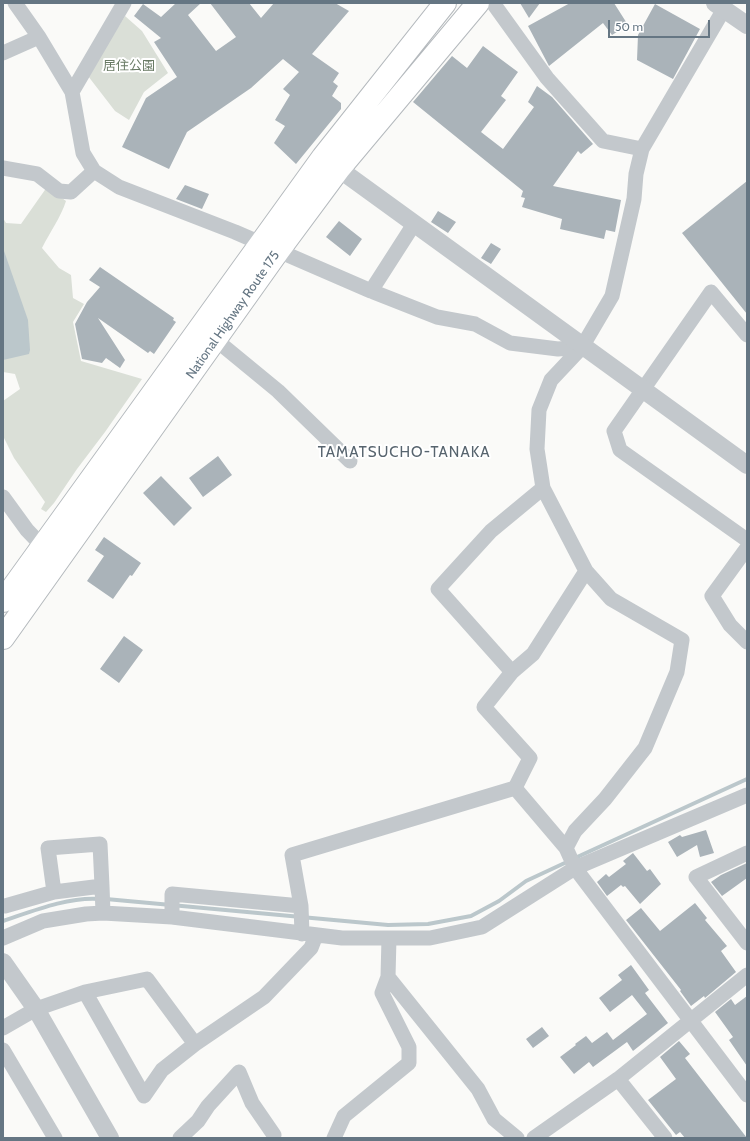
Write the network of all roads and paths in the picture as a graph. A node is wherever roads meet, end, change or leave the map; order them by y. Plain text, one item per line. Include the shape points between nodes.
1 (15, 3) edge
2 (124, 3) edge
3 (445, 3) edge
4 (478, 3) edge
5 (493, 3) edge
6 (720, 6) edge
7 (745, 20) edge
8 (39, 37) junction
9 (3, 53) edge
10 (72, 92) junction
11 (642, 149) junction
12 (331, 163) junction
13 (3, 168) edge
14 (94, 171) junction
15 (414, 224) junction
16 (270, 246) junction
17 (371, 291) junction
18 (747, 335) edge
19 (216, 340) junction
20 (582, 347) junction
21 (642, 390) junction
22 (350, 461) dead end
23 (747, 465) edge
24 (543, 488) junction
25 (3, 497) edge
26 (747, 540) edge
27 (41, 546) junction
28 (747, 548) edge
29 (58, 562) junction
30 (586, 571) junction
31 (3, 601) edge
32 (3, 638) edge
33 (747, 642) edge
34 (512, 672) junction
35 (516, 788) junction
36 (747, 795) edge
37 (566, 848) junction
38 (747, 853) edge
39 (575, 868) junction
40 (102, 886) junction
41 (54, 892) junction
42 (5, 906) dead end
43 (301, 906) junction
44 (103, 913) junction
45 (172, 917) junction
46 (309, 935) junction
47 (3, 938) edge
48 (389, 938) junction
49 (747, 943) edge
50 (3, 962) edge
51 (747, 975) edge
52 (388, 976) junction
53 (85, 992) junction
54 (36, 1009) junction
55 (690, 1020) junction
56 (3, 1028) edge
57 (195, 1044) junction
58 (3, 1050) edge
59 (618, 1078) junction
60 (747, 1095) edge
61 (274, 1135) dead end
62 (56, 1138) edge
63 (110, 1138) edge
64 (180, 1138) edge
65 (334, 1138) edge
66 (517, 1138) edge
67 (534, 1138) edge
68 (665, 1138) edge

1 - 8 street
2 - 10 street
3 - 12 highway, National Highway Route 175
4 - 12 highway, National Highway Route 175
5 - 11 street via 547,78 604,141
6 - 7 street
6 - 11 street
8 - 9 street
8 - 10 street
10 - 14 street via 83,153
11 - 20 street via 634,199 612,296
12 - 15 street
12 - 16 highway, National Highway Route 175
13 - 14 street via 37,174 59,190 71,192
14 - 16 street via 119,187
15 - 17 street
15 - 20 street
16 - 17 street
16 - 19 highway, National Highway Route 175
16 - 27 highway, National Highway Route 175
17 - 20 street via 437,317 475,324 510,343 558,349
18 - 21 street via 711,292
19 - 22 street via 278,392
19 - 29 highway, National Highway Route 175
20 - 21 street
20 - 24 street via 551,380 539,410 537,449
21 - 23 street
21 - 26 street via 614,431 620,450
24 - 30 street
24 - 34 street via 491,532 438,589
25 - 27 street
27 - 29 street
27 - 31 highway, National Highway Route 175
28 - 33 street via 712,596 730,625
29 - 32 highway, National Highway Route 175
30 - 34 street via 533,654
30 - 37 street via 611,599 682,640 677,672 645,748 605,799 575,831
34 - 35 street via 484,707 530,758
35 - 37 street
35 - 43 street via 292,855
36 - 39 street
37 - 39 street
38 - 49 street via 696,877
39 - 48 street via 482,927 430,938
39 - 55 street
40 - 41 street
40 - 41 street via 100,844 48,848
40 - 44 street
41 - 42 street
43 - 45 street via 172,894
43 - 46 street
44 - 45 street
44 - 47 street via 43,921
45 - 46 street
46 - 48 street
46 - 57 street via 311,948 264,997
48 - 52 street
50 - 54 street
51 - 55 street
52 - 65 street via 382,993 409,1047 409,1063 344,1116
52 - 66 street via 478,1089 494,1118
53 - 54 street
53 - 57 street via 146,979
53 - 57 street via 144,1096 162,1070
54 - 56 street
54 - 63 street
55 - 59 street
55 - 60 street
58 - 62 street
59 - 67 street
59 - 68 street
61 - 64 street via 252,1103 239,1072 198,1121

